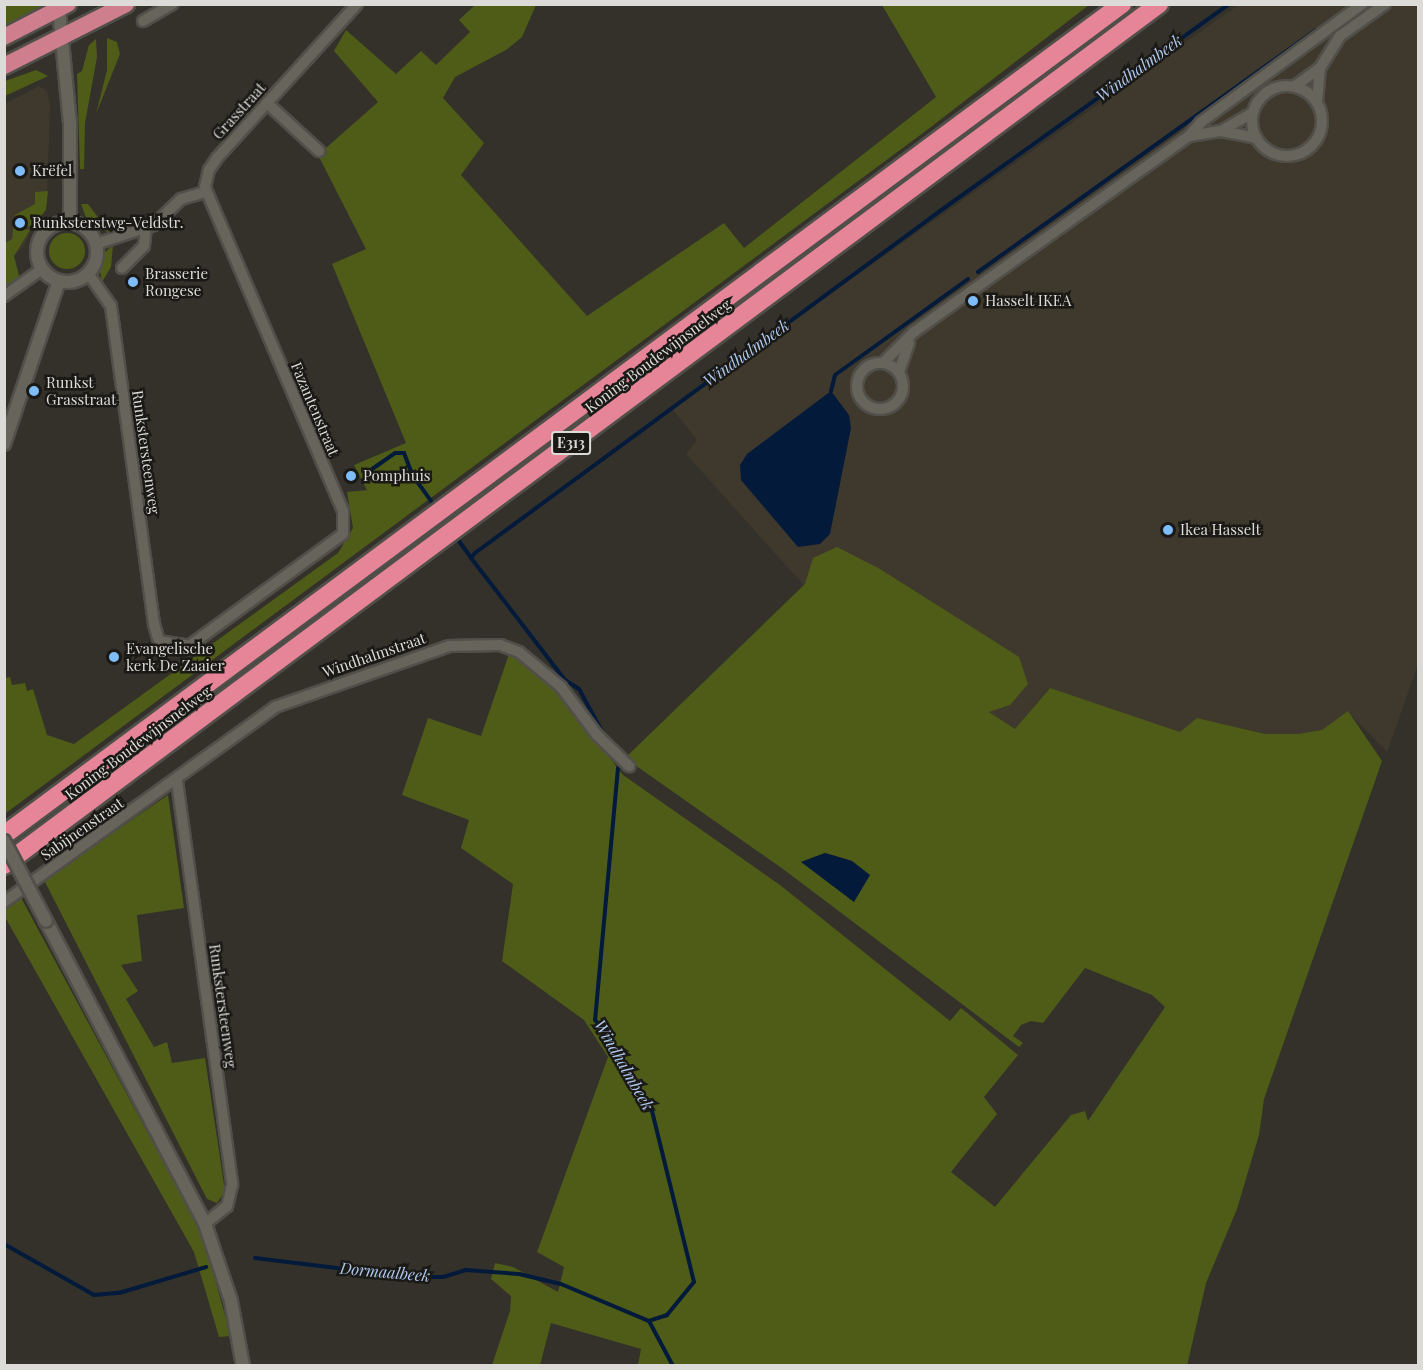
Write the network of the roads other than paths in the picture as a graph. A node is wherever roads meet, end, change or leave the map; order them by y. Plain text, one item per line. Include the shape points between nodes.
1 (126, 4) edge
2 (173, 4) edge
3 (357, 4) edge
4 (1122, 4) edge
5 (1160, 4) edge
6 (1362, 4) edge
7 (1384, 4) edge
8 (62, 6) edge
9 (143, 21) dead end
10 (63, 36) junction
11 (4, 37) edge
12 (4, 66) edge
13 (1320, 68) junction
14 (1295, 86) junction
15 (1317, 102) junction
16 (267, 103) junction
17 (1252, 113) junction
18 (1221, 131) junction
19 (1189, 136) junction
20 (1256, 138) junction
21 (319, 152) dead end
22 (206, 192) junction
23 (70, 222) junction
24 (146, 228) junction
25 (96, 244) junction
26 (42, 268) junction
27 (122, 268) dead end
28 (88, 273) junction
29 (58, 280) junction
30 (4, 296) edge
31 (914, 332) junction
32 (884, 362) junction
33 (899, 372) junction
34 (4, 444) edge
35 (159, 641) joint
36 (629, 766) dead end
37 (177, 781) junction
38 (4, 836) edge
39 (4, 842) edge
40 (4, 865) edge
41 (4, 903) edge
42 (205, 1224) junction
43 (243, 1365) edge

1 - 10 highway
2 - 9 street
3 - 16 street, Grasstraat
4 - 38 highway, Koning Boudewijnsnelweg / E313
5 - 40 highway, Koning Boudewijnsnelweg / E313
6 - 19 street via 1201,122
7 - 13 street via 1340,36
8 - 10 street
8 - 11 highway
10 - 12 highway
10 - 23 street via 70,123
13 - 14 street
13 - 15 street
14 - 15 street
14 - 17 street via 1273,88 1263,94
15 - 20 street via 1321,129 1318,139 1303,153 1271,153
16 - 21 street
16 - 22 street, Grasstraat via 213,163
17 - 18 street
17 - 20 street
18 - 19 street
18 - 20 street
19 - 31 street
22 - 24 street via 181,199
22 - 35 street, Fazantenstraat via 344,511 343,534 202,640 174,646
23 - 25 street via 86,228
23 - 26 street via 57,224 42,234 37,255
24 - 25 street
24 - 27 street via 144,246
25 - 28 street via 96,258
26 - 29 street
26 - 30 street
28 - 29 street via 74,281
28 - 35 street, Runkstersteenweg via 111,306
29 - 34 street
31 - 32 street
31 - 33 street
32 - 33 street
32 - 33 street via 869,365 858,376 857,391 865,404 880,409 896,402 903,388
36 - 37 street, Windhalmstraat via 597,735 561,687 534,662 500,645 476,644 426,651 287,701 221,743
37 - 41 street, Sabijnenstraat
37 - 42 street, Runkstersteenweg via 232,1185 227,1206
39 - 42 street, bridge
42 - 43 street via 228,1291

